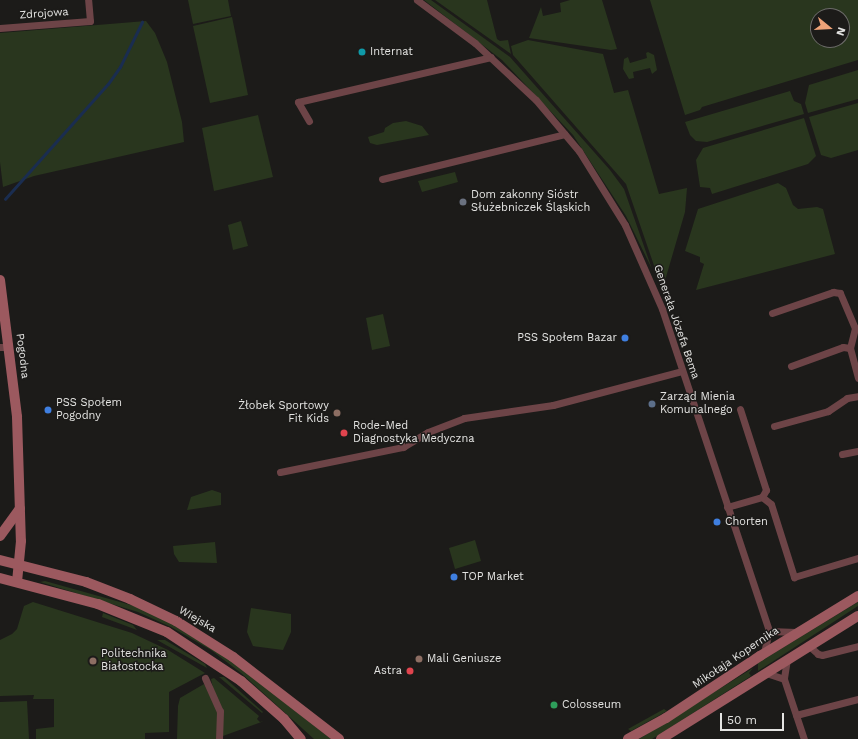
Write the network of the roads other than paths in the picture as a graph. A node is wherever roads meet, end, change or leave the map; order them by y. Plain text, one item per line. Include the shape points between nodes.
1 (88, 0) edge
2 (417, 0) edge
3 (0, 28) edge
4 (491, 57) junction
5 (309, 121) dead end
6 (566, 134) junction
7 (382, 179) dead end
8 (0, 280) edge
9 (772, 313) dead end
10 (4, 347) edge
11 (850, 348) junction
12 (791, 366) dead end
13 (682, 371) junction
14 (858, 378) edge
15 (858, 396) edge
16 (740, 410) dead end
17 (774, 426) dead end
18 (858, 451) edge
19 (842, 454) dead end
20 (280, 472) dead end
21 (762, 497) junction
22 (727, 507) junction
23 (20, 508) junction
24 (0, 536) edge
25 (858, 558) edge
26 (0, 560) edge
27 (21, 565) junction
28 (0, 578) edge
29 (17, 582) junction
30 (858, 596) edge
31 (858, 616) edge
32 (769, 631) junction
33 (797, 632) junction
34 (808, 645) junction
35 (858, 646) edge
36 (764, 653) junction
37 (787, 659) junction
38 (765, 673) junction
39 (204, 678) dead end
40 (784, 679) junction
41 (858, 699) edge
42 (796, 715) junction
43 (219, 739) edge
44 (301, 739) edge
45 (339, 739) edge
46 (628, 739) edge
47 (662, 739) edge
48 (804, 739) edge

1 - 3 street, Zdrojowa via 90,21
2 - 4 street, Generała Józefa Bema
4 - 5 street via 298,102
4 - 6 street, Generała Józefa Bema via 536,100
6 - 7 street
6 - 13 street, Generała Józefa Bema via 602,184 633,240 662,308
8 - 10 main road, Pogodna
9 - 11 street via 833,292 840,293 855,328
10 - 23 main road, Pogodna via 17,417
11 - 12 street via 843,347
11 - 14 street
13 - 20 street via 553,405 464,418 428,432 403,447
13 - 22 street, Generała Józefa Bema
15 - 17 street via 847,398 828,411
16 - 21 street via 766,490
18 - 19 street
21 - 22 street
21 - 25 street via 771,504 794,578
22 - 32 street, Generała Józefa Bema
23 - 24 main road
23 - 27 main road, Pogodna
26 - 27 main road, Wiejska
27 - 29 main road
27 - 45 main road, Wiejska via 86,582 176,621 233,657
28 - 29 main road
29 - 44 main road via 98,604 167,632 241,681 284,719
30 - 33 main road, Mikołaja Kopernika
31 - 34 main road
32 - 33 street
32 - 36 street
33 - 36 main road, Mikołaja Kopernika
34 - 35 street via 822,655
34 - 37 main road
36 - 46 main road, Mikołaja Kopernika via 706,693
37 - 38 main road
37 - 40 street
38 - 40 street
38 - 47 main road
39 - 43 street via 220,711
40 - 42 street
41 - 42 street
42 - 48 street

